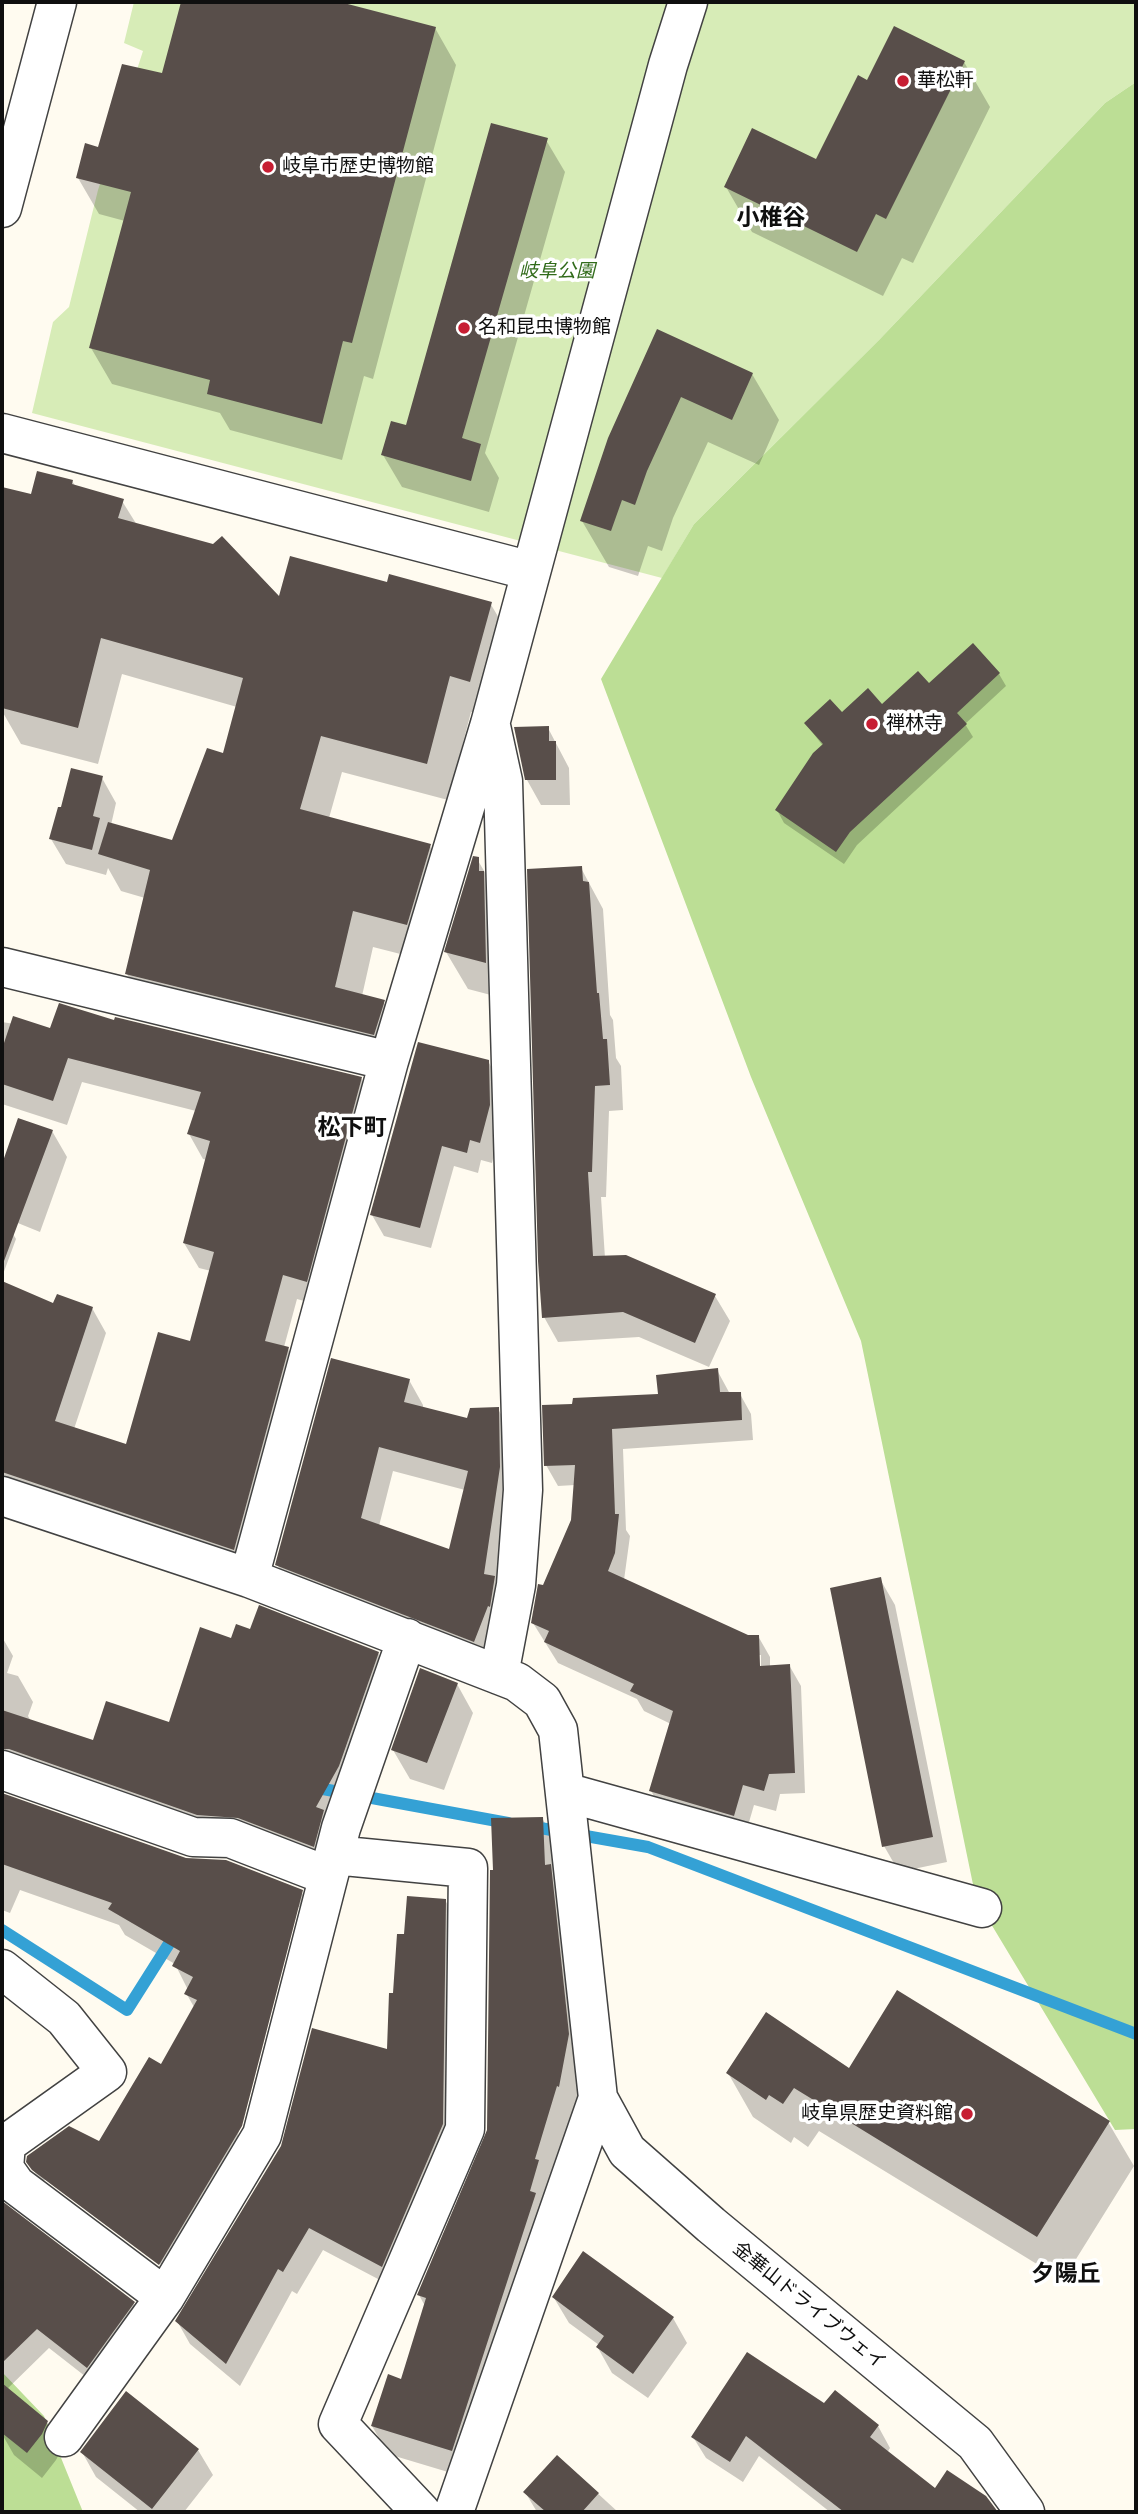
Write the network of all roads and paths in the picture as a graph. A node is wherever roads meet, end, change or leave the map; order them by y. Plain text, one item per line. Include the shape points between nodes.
1 (57, 2) edge
2 (688, 2) edge
3 (2, 208) edge
4 (2, 433) edge
5 (531, 572) junction
6 (490, 724) junction
7 (2, 967) edge
8 (389, 1061) junction
9 (2, 1496) edge
10 (249, 1577) junction
11 (407, 1638) junction
12 (499, 1675) junction
13 (2, 1770) edge
14 (565, 1792) junction
15 (331, 1866) junction
16 (982, 1908) dead end
17 (2, 1969) edge
18 (598, 2098) junction
19 (165, 2297) junction
20 (64, 2437) dead end
21 (421, 2512) edge
22 (454, 2512) edge
23 (1025, 2512) edge

1 - 3 street
2 - 5 street
4 - 5 street
5 - 6 street
6 - 8 street
6 - 12 street via 503,781 523,1490 516,1586
7 - 8 street
8 - 10 street
9 - 10 street
10 - 11 street
11 - 12 street
11 - 15 street
12 - 14 street via 517,1682 542,1702 558,1730
13 - 15 street via 193,1836 230,1838
14 - 16 street
14 - 18 street
15 - 19 street via 262,2135
15 - 21 street via 468,1868 465,2129 338,2424
17 - 19 street via 64,2018 107,2072 6,2144 5,2168 16,2185
18 - 22 street
18 - 23 street, 金華山ドライブウェイ via 627,2151 975,2443
19 - 20 street

